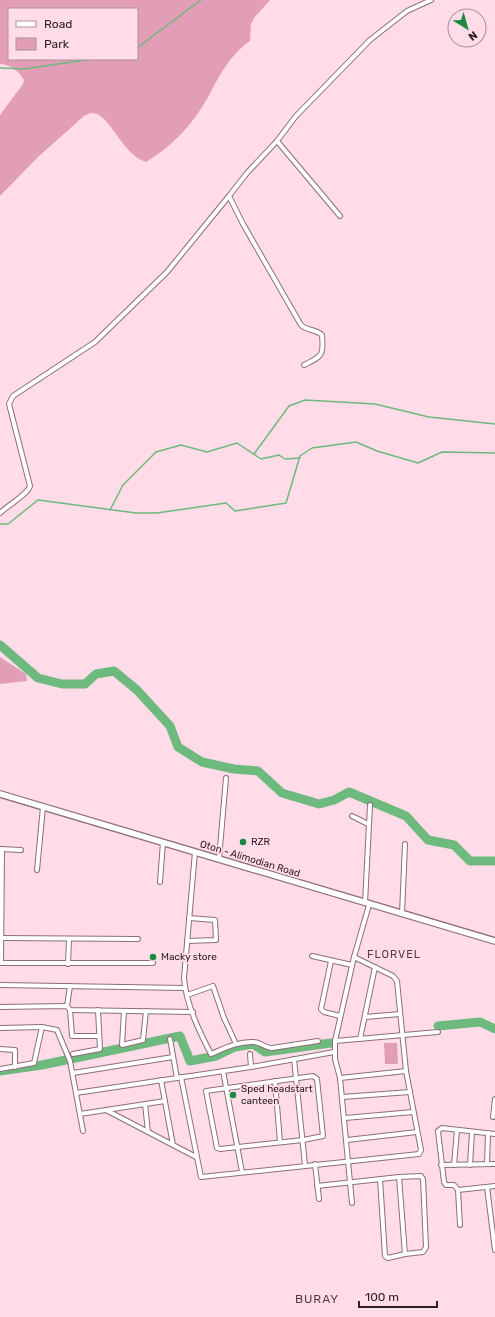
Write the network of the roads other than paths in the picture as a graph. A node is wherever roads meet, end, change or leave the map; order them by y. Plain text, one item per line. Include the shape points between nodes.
1 (431, 0) edge
2 (277, 141) junction
3 (229, 196) junction
4 (340, 216) dead end
5 (304, 365) dead end
6 (0, 513) edge
7 (226, 778) dead end
8 (0, 794) edge
9 (370, 805) dead end
10 (44, 807) junction
11 (352, 816) dead end
12 (368, 824) junction
13 (163, 842) junction
14 (405, 844) dead end
15 (1, 849) edge
16 (21, 850) dead end
17 (195, 852) junction
18 (219, 859) junction
19 (38, 870) dead end
20 (160, 882) dead end
21 (367, 904) junction
22 (402, 914) junction
23 (189, 918) junction
24 (1, 938) junction
25 (138, 939) dead end
26 (69, 940) junction
27 (187, 941) junction
28 (495, 941) edge
29 (312, 956) dead end
30 (354, 957) junction
31 (331, 961) junction
32 (0, 963) edge
33 (153, 963) dead end
34 (68, 964) junction
35 (352, 965) junction
36 (375, 967) junction
37 (0, 985) edge
38 (70, 986) junction
39 (185, 988) junction
40 (187, 995) junction
41 (0, 1007) edge
42 (69, 1008) junction
43 (98, 1010) junction
44 (124, 1011) junction
45 (146, 1011) junction
46 (192, 1012) junction
47 (400, 1014) junction
48 (340, 1016) junction
49 (365, 1016) junction
50 (42, 1027) junction
51 (0, 1028) edge
52 (438, 1032) dead end
53 (99, 1036) junction
54 (402, 1036) junction
55 (170, 1039) dead end
56 (360, 1040) junction
57 (318, 1041) dead end
58 (334, 1041) junction
59 (236, 1044) junction
60 (0, 1049) edge
61 (334, 1052) junction
62 (73, 1054) dead end
63 (250, 1054) dead end
64 (173, 1057) junction
65 (294, 1059) junction
66 (15, 1067) junction
67 (251, 1067) junction
68 (0, 1069) edge
69 (224, 1071) junction
70 (406, 1071) junction
71 (73, 1073) junction
72 (179, 1077) junction
73 (340, 1078) junction
74 (297, 1079) junction
75 (161, 1080) junction
76 (275, 1081) junction
77 (227, 1088) junction
78 (410, 1092) junction
79 (76, 1093) junction
80 (342, 1097) junction
81 (495, 1099) edge
82 (165, 1100) junction
83 (145, 1104) junction
84 (106, 1110) junction
85 (413, 1112) junction
86 (80, 1114) junction
87 (492, 1117) dead end
88 (345, 1118) junction
89 (457, 1130) junction
90 (83, 1131) dead end
91 (148, 1132) junction
92 (417, 1132) junction
93 (472, 1132) junction
94 (488, 1133) junction
95 (495, 1134) edge
96 (303, 1140) junction
97 (347, 1140) junction
98 (280, 1142) junction
99 (172, 1145) junction
100 (238, 1147) junction
101 (196, 1157) junction
102 (349, 1160) junction
103 (315, 1164) junction
104 (487, 1164) junction
105 (495, 1164) edge
106 (305, 1165) junction
107 (441, 1165) junction
108 (454, 1165) junction
109 (470, 1165) junction
110 (242, 1172) junction
111 (399, 1176) junction
112 (380, 1179) junction
113 (351, 1182) junction
114 (317, 1186) junction
115 (495, 1186) edge
116 (488, 1188) junction
117 (458, 1190) junction
118 (319, 1199) dead end
119 (352, 1203) dead end
120 (493, 1218) edge
121 (460, 1225) dead end
122 (494, 1236) edge
123 (495, 1250) edge
124 (405, 1254) junction

1 - 2 street via 407,11 370,40 296,116
2 - 3 street
2 - 4 street
3 - 5 street via 301,325 322,335 324,350 320,357
3 - 6 street via 167,272 95,342 10,400 30,486
7 - 18 street
8 - 10 main road, Oton - Alimodian Road
9 - 12 street
10 - 13 main road, Oton - Alimodian Road
10 - 19 street
11 - 12 street
12 - 21 street
13 - 17 main road, Oton - Alimodian Road
13 - 20 street
14 - 22 street
15 - 16 street
15 - 24 street
17 - 18 main road, Oton - Alimodian Road
17 - 23 street
18 - 21 main road, Oton - Alimodian Road
21 - 22 main road, Oton - Alimodian Road
21 - 30 street
22 - 28 main road, Oton - Alimodian Road
23 - 27 street
23 - 27 street via 215,920 216,940
24 - 26 street
24 - 32 street
25 - 26 street
26 - 34 street
27 - 39 street
29 - 31 street
30 - 35 street
30 - 36 street
31 - 35 street
31 - 48 street via 321,1009
32 - 34 street
33 - 34 street
35 - 48 street
36 - 47 street via 396,978
36 - 49 street
37 - 38 street
38 - 39 street
38 - 42 street
39 - 40 street
40 - 46 street
40 - 59 street via 213,986
41 - 42 street
42 - 43 street
42 - 53 street via 72,1036
43 - 44 street
43 - 53 street
44 - 45 street
44 - 45 street via 122,1045 143,1040
45 - 46 street
46 - 59 street via 211,1054
47 - 49 street
47 - 54 street
48 - 58 street
49 - 56 street
50 - 51 street
50 - 66 street via 34,1063
50 - 71 street via 57,1030
52 - 54 street
53 - 62 street via 100,1049
54 - 56 street
54 - 70 street
55 - 64 street
56 - 58 street
57 - 59 street via 272,1048 266,1048 256,1042
58 - 61 street
60 - 66 street via 15,1050
61 - 65 street
61 - 73 street
63 - 67 street
64 - 71 street
64 - 72 street
65 - 67 street
65 - 74 street
66 - 68 street
67 - 69 street
69 - 72 street
69 - 77 street
70 - 73 street
70 - 78 street
71 - 79 street
72 - 75 street
72 - 101 street
73 - 80 street
74 - 76 street
74 - 96 street
74 - 96 street via 316,1076 324,1132 321,1137
75 - 79 street
75 - 82 street
76 - 77 street
76 - 98 street
77 - 100 street
77 - 100 street via 208,1090 206,1094 217,1148
78 - 80 street
78 - 85 street
79 - 86 street
80 - 88 street
81 - 87 street
82 - 83 street
82 - 99 street
83 - 84 street
83 - 91 street
84 - 86 street
84 - 91 street
85 - 88 street
85 - 92 street
86 - 90 street
88 - 97 street
89 - 93 street
89 - 107 street via 439,1128
89 - 108 street
91 - 99 street
92 - 97 street
92 - 102 street via 421,1150 419,1154
93 - 94 street
93 - 109 street
94 - 95 street
94 - 104 street
96 - 98 street
96 - 106 street
97 - 102 street
98 - 100 street
99 - 101 street
100 - 110 street
101 - 110 street via 201,1176
102 - 103 street
102 - 113 street
103 - 106 street
103 - 114 street
104 - 105 street
104 - 109 street
106 - 110 street
107 - 108 street
107 - 117 street via 445,1184 454,1185
108 - 109 street
111 - 112 street
111 - 124 street
111 - 124 street via 418,1175 423,1179 426,1247 423,1252
112 - 113 street
112 - 124 street via 385,1256 388,1258
113 - 114 street
113 - 119 street
114 - 118 street
115 - 116 street
116 - 117 street
116 - 120 street
117 - 121 street
120 - 122 street
122 - 123 street

